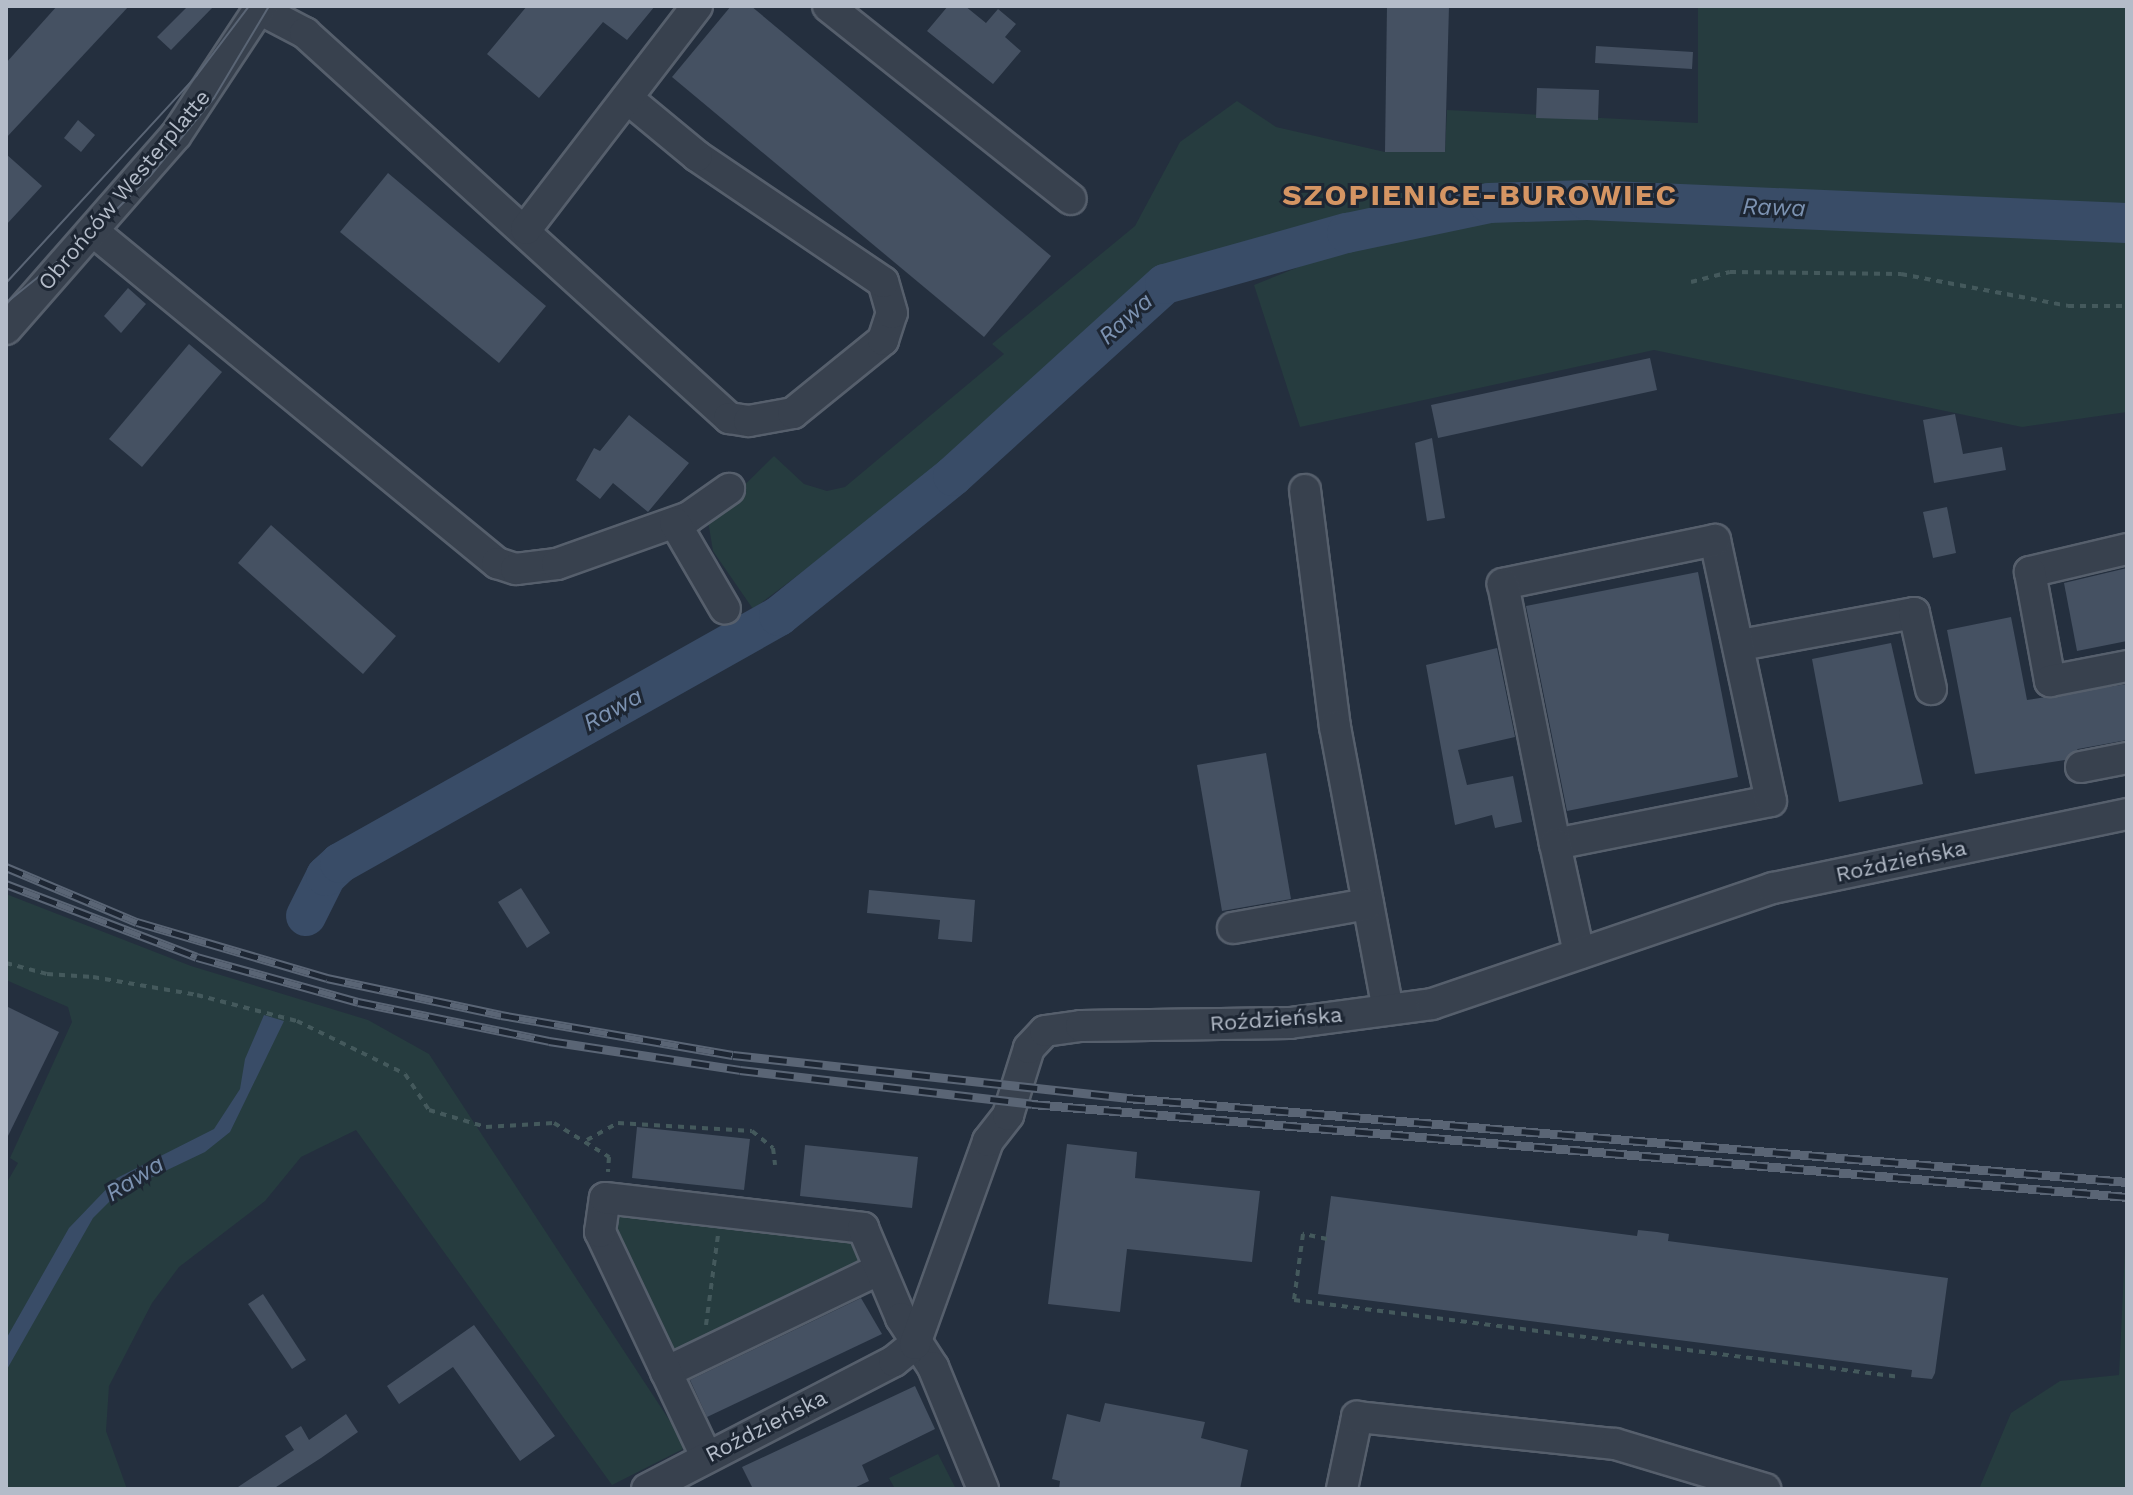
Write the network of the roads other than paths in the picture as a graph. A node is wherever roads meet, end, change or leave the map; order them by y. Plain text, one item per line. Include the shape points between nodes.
1 (697, 6) edge
2 (828, 6) edge
3 (260, 7) edge
4 (627, 98) junction
5 (1071, 199) dead end
6 (526, 229) junction
7 (94, 232) junction
8 (6, 329) edge
9 (729, 489) dead end
10 (1305, 490) dead end
11 (675, 523) junction
12 (2127, 549) edge
13 (725, 609) dead end
14 (1741, 645) junction
15 (2127, 666) edge
16 (1931, 689) dead end
17 (2127, 758) edge
18 (2081, 767) dead end
19 (2127, 814) edge
20 (1555, 844) junction
21 (1368, 904) junction
22 (1233, 928) dead end
23 (1579, 953) junction
24 (1388, 1009) junction
25 (880, 1269) junction
26 (915, 1344) junction
27 (666, 1372) junction
28 (706, 1456) junction
29 (647, 1489) edge
30 (983, 1489) edge
31 (1342, 1489) edge
32 (1765, 1489) edge

1 - 4 street
2 - 5 street
3 - 6 street via 305,33
3 - 7 street, Obrońców Westerplatte via 200,104
4 - 6 street
4 - 6 street via 697,156 883,282 892,313 883,340 793,413 749,421 729,418
7 - 8 street, Obrońców Westerplatte
7 - 11 street via 497,563 516,569 557,564
9 - 11 street
10 - 21 street via 1335,727
11 - 13 street
12 - 15 street via 2030,572 2050,681
14 - 16 street via 1914,613
14 - 20 street via 1771,801
14 - 20 street via 1715,540 1503,584
17 - 18 street
19 - 23 street, Roździeńska via 1773,888
20 - 23 street
21 - 22 street
21 - 24 street
23 - 24 street, Roździeńska via 1432,1004
24 - 26 street, Roździeńska via 1290,1023 1045,1031 1029,1048 1008,1115 988,1141
25 - 26 street
25 - 27 street
25 - 27 street via 863,1228 605,1198 600,1232
26 - 28 street, Roździeńska via 894,1361
26 - 30 street via 933,1367
27 - 28 street
28 - 29 street, Roździeńska
31 - 32 street via 1357,1417 1615,1444

